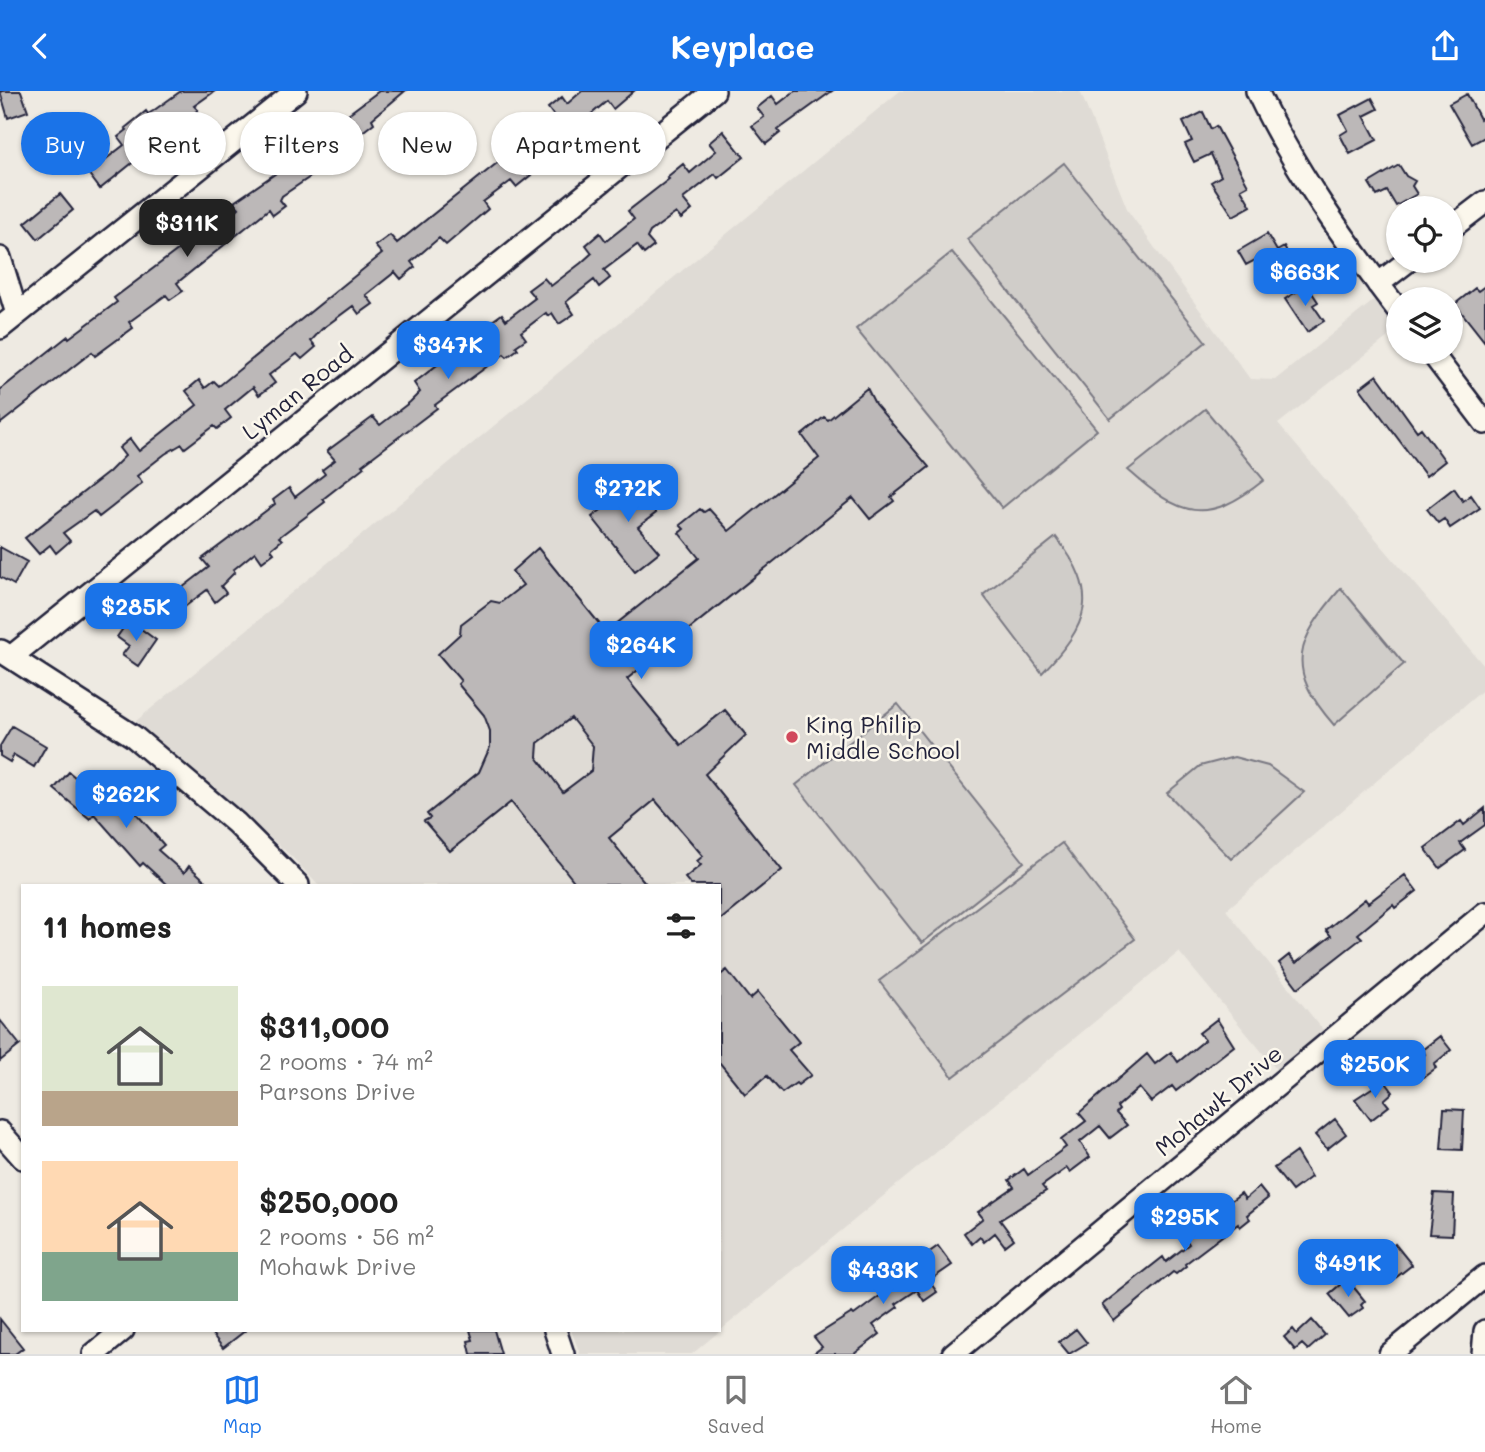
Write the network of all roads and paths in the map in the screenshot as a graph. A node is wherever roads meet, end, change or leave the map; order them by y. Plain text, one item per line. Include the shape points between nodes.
1 (296, 91) edge
2 (714, 91) edge
3 (1257, 91) edge
4 (1485, 202) edge
5 (1463, 219) edge
6 (0, 258) edge
7 (1392, 273) edge
8 (1378, 284) junction
9 (1386, 294) edge
10 (17, 314) junction
11 (0, 328) edge
12 (1440, 364) edge
13 (1485, 423) edge
14 (6, 653) edge
15 (297, 884) edge
16 (1485, 913) edge
17 (0, 1132) edge
18 (21, 1156) edge
19 (1485, 1276) edge
20 (1485, 1331) edge
21 (121, 1332) edge
22 (556, 1332) edge
23 (94, 1354) edge
24 (563, 1354) edge
25 (953, 1354) edge
26 (1390, 1354) edge
27 (1483, 1354) edge

1 - 10 street
2 - 14 street, Lyman Road
3 - 8 street via 1328,216
4 - 5 street
6 - 10 street
7 - 8 street
8 - 9 street
10 - 11 street
12 - 13 street
14 - 15 street via 133,736 236,823
16 - 25 street, Mohawk Drive
17 - 18 street
19 - 26 street
20 - 27 street
21 - 23 street
22 - 24 street

